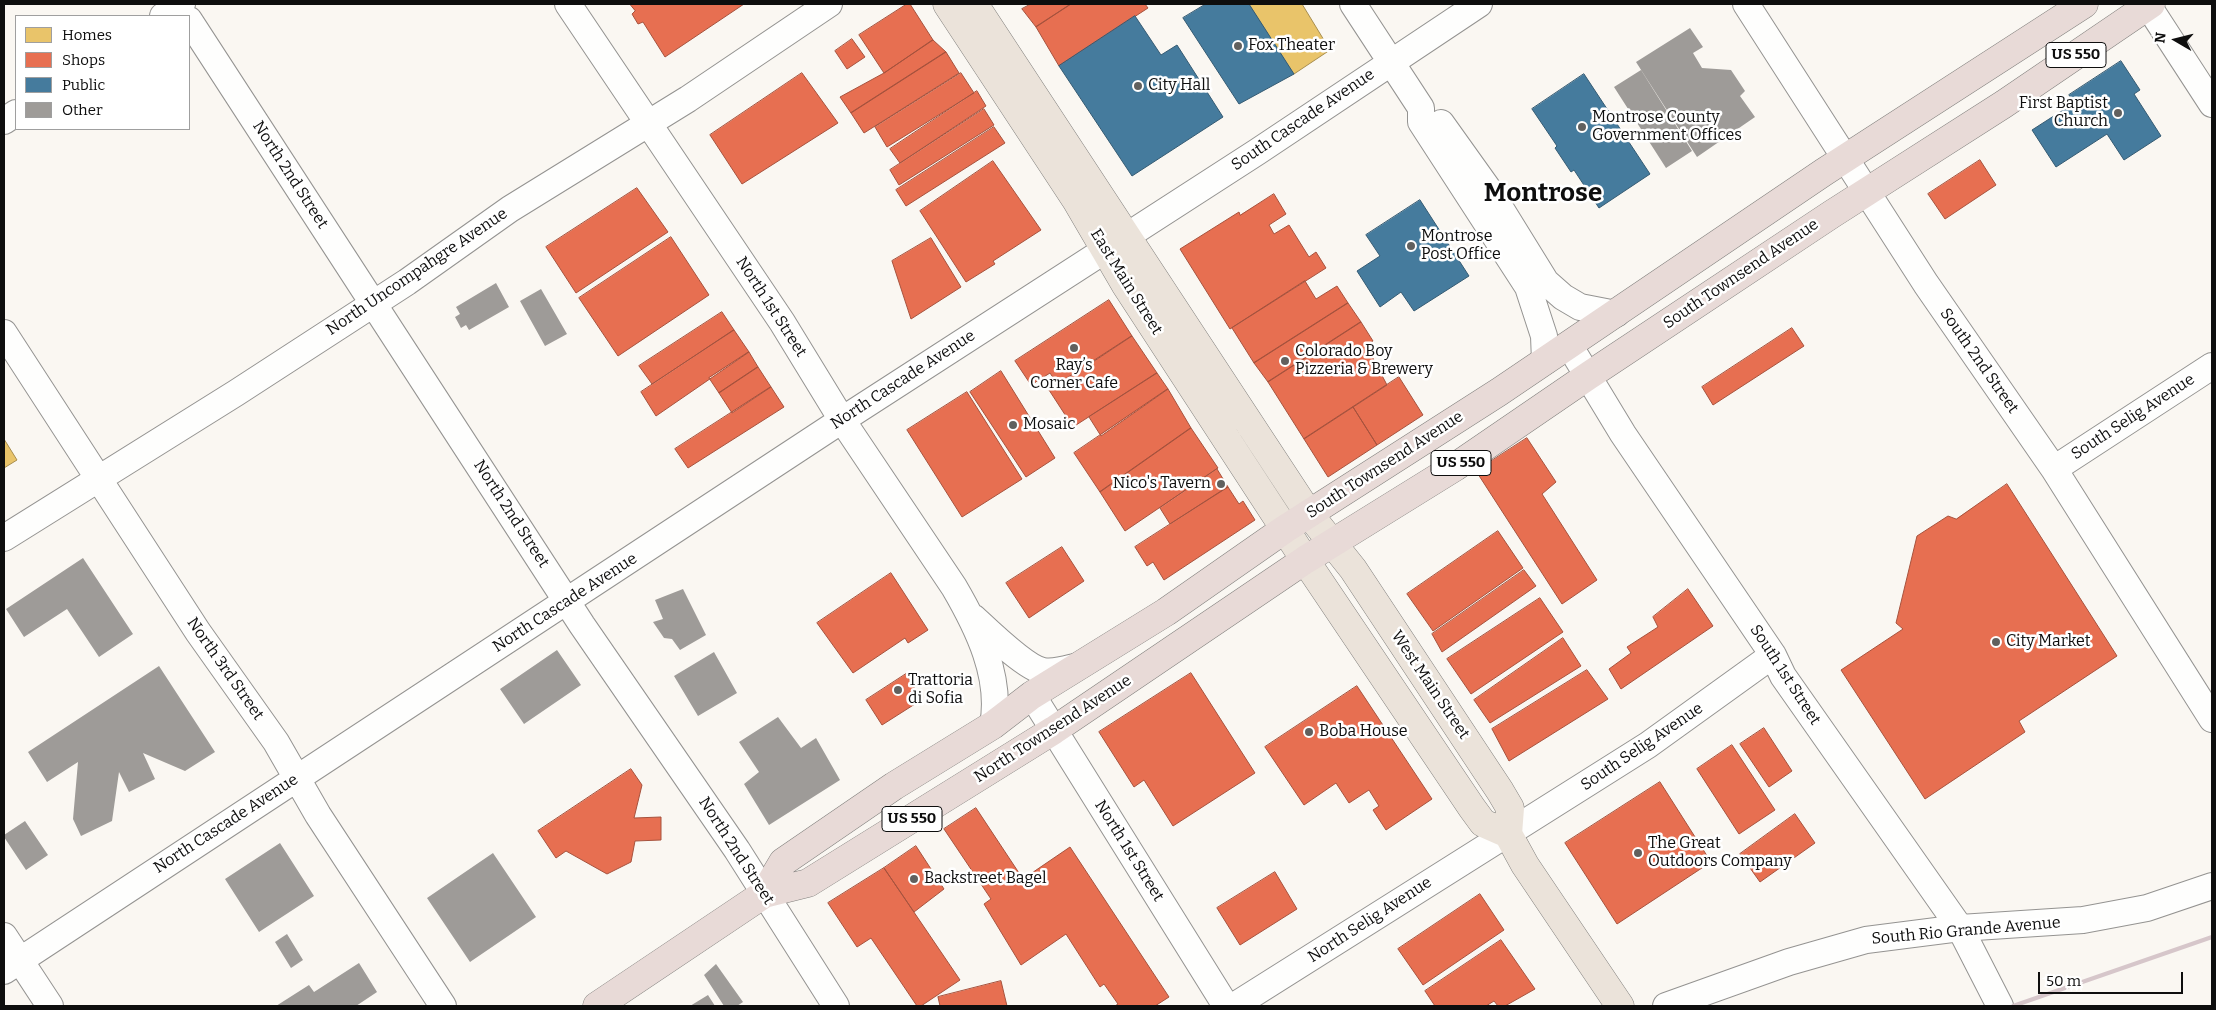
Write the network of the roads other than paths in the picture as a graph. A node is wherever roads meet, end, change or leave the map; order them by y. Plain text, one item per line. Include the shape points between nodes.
1 (568, 4) edge
2 (829, 4) edge
3 (947, 4) edge
4 (974, 4) edge
5 (1353, 4) edge
6 (1479, 4) edge
7 (1746, 4) edge
8 (2084, 4) edge
9 (2149, 4) edge
10 (190, 26) edge
11 (1390, 62) junction
12 (2212, 104) edge
13 (1421, 108) junction
14 (15, 114) edge
15 (4, 121) edge
16 (647, 123) junction
17 (1846, 159) junction
18 (1867, 192) junction
19 (1116, 242) junction
20 (374, 302) junction
21 (1616, 314) junction
22 (4, 333) edge
23 (1569, 345) junction
24 (1544, 361) junction
25 (2212, 366) edge
26 (1588, 376) junction
27 (842, 420) junction
28 (2054, 469) junction
29 (98, 478) junction
30 (1309, 514) junction
31 (1285, 529) junction
32 (4, 538) edge
33 (1331, 544) junction
34 (1305, 560) junction
35 (568, 601) junction
36 (970, 614) junction
37 (1773, 655) junction
38 (1080, 666) junction
39 (1032, 695) junction
40 (2212, 719) edge
41 (993, 725) junction
42 (1054, 730) junction
43 (296, 777) junction
44 (1508, 834) junction
45 (2212, 886) edge
46 (764, 894) junction
47 (1960, 928) junction
48 (4, 936) edge
49 (11, 965) edge
50 (50, 1006) edge
51 (443, 1006) edge
52 (597, 1006) edge
53 (836, 1006) edge
54 (1226, 1006) edge
55 (1234, 1006) edge
56 (1620, 1006) edge
57 (1666, 1006) edge
58 (2000, 1006) edge

1 - 16 street, North 1st Street
2 - 16 street, North Uncompahgre Avenue
3 - 19 main road, East Main Street via 1076,200
4 - 19 main road, East Main Street
5 - 11 street
6 - 11 street, South Cascade Avenue
7 - 17 street, South 2nd Street
8 - 17 highway, South Townsend Avenue / US 550
9 - 12 street
9 - 18 highway, South Townsend Avenue / US 550 via 2004,104
10 - 20 street, North 2nd Street
11 - 13 street
11 - 19 street, South Cascade Avenue
13 - 21 street via 1434,112 1549,286 1580,307
13 - 24 street via 1421,122 1528,287 1544,336
14 - 15 street
16 - 20 street, North Uncompahgre Avenue via 510,209
16 - 27 street, North 1st Street via 782,322
17 - 18 street, South 2nd Street
17 - 21 highway, South Townsend Avenue / US 550
18 - 26 highway, South Townsend Avenue / US 550
18 - 28 street, South 2nd Street via 1926,284
19 - 27 street, North Cascade Avenue
19 - 30 main road, East Main Street
19 - 31 main road, East Main Street
20 - 29 street, North Uncompahgre Avenue
20 - 35 street, North 2nd Street
21 - 23 highway, South Townsend Avenue / US 550
22 - 29 street, North 3rd Street
23 - 24 highway, South Townsend Avenue / US 550
23 - 26 street, South 1st Street
24 - 30 highway, South Townsend Avenue / US 550
25 - 28 street, South Selig Avenue
26 - 33 highway, South Townsend Avenue / US 550 via 1455,467
26 - 37 street, South 1st Street via 1628,441
27 - 35 street, North Cascade Avenue
27 - 36 street, North 1st Street
28 - 40 street, South 2nd Street
29 - 32 street, North Uncompahgre Avenue
29 - 43 street, North 3rd Street via 193,624 276,742
30 - 31 highway, South Townsend Avenue / US 550
30 - 33 main road, East Main Street
31 - 34 main road, East Main Street
31 - 38 highway, North Townsend Avenue / US 550 via 1166,612
33 - 34 highway, North Townsend Avenue / US 550
33 - 44 main road, West Main Street via 1352,569 1510,808
34 - 42 highway, North Townsend Avenue / US 550
34 - 44 main road, West Main Street via 1482,823
35 - 43 street, North Cascade Avenue
35 - 46 street, North 2nd Street
36 - 38 street, North 1st Street via 1040,671 1053,672
36 - 41 street, North 1st Street via 990,670 996,699
37 - 44 street, South Selig Avenue via 1648,745
37 - 47 street, South 1st Street via 1783,676
38 - 39 highway, North Townsend Avenue / US 550
39 - 41 highway, North Townsend Avenue / US 550
39 - 42 street, North 1st Street
41 - 46 highway, North Townsend Avenue / US 550 via 894,786 783,862
42 - 46 highway, North Townsend Avenue / US 550 via 808,883
42 - 54 street, North 1st Street
43 - 49 street, North Cascade Avenue via 262,803
43 - 51 street, North 3rd Street
44 - 55 street, North Selig Avenue
44 - 56 main road via 1525,865
45 - 47 street, South Rio Grande Avenue via 2147,908 2083,920
46 - 52 highway, North Townsend Avenue / US 550
46 - 53 street, North 2nd Street
47 - 57 street, South Rio Grande Avenue via 1866,940 1789,962
47 - 58 street, South 1st Street
48 - 49 street
49 - 50 street

